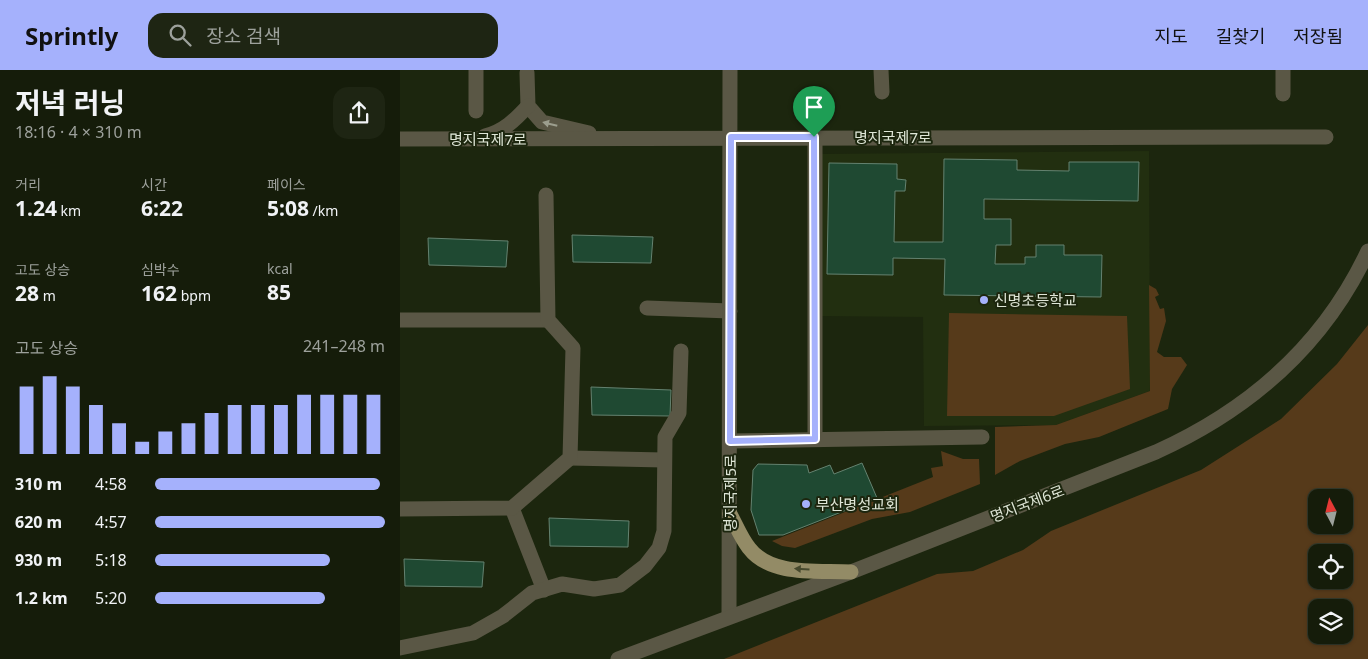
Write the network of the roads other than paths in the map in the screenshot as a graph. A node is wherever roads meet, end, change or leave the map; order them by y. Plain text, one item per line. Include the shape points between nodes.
1 (476, 70) edge
2 (730, 70) edge
3 (881, 70) edge
4 (1283, 70) edge
5 (527, 73) dead end
6 (882, 92) dead end
7 (1283, 94) dead end
8 (528, 106) junction
9 (476, 111) dead end
10 (731, 137) junction
11 (814, 137) junction
12 (1326, 137) dead end
13 (612, 138) junction
14 (400, 139) edge
15 (475, 139) junction
16 (546, 195) dead end
17 (1368, 251) edge
18 (647, 308) dead end
19 (730, 311) junction
20 (400, 320) edge
21 (548, 320) junction
22 (681, 351) dead end
23 (982, 437) dead end
24 (815, 439) junction
25 (730, 441) junction
26 (570, 458) junction
27 (664, 460) junction
28 (512, 508) junction
29 (400, 509) edge
30 (730, 514) junction
31 (851, 572) junction
32 (544, 590) junction
33 (729, 616) junction
34 (400, 648) edge
35 (624, 658) edge

1 - 9 street
2 - 10 street, 명지국제5로
3 - 6 street
4 - 7 street
5 - 8 street
13 -> 8 street via 542,122
8 - 15 street via 512,124
10 - 11 street, 명지국제7로
10 - 13 street, 명지국제7로
10 - 19 street, 명지국제5로
11 - 12 street, 명지국제7로
11 - 24 street
13 - 15 street, 명지국제7로
14 - 15 street, 명지국제7로
16 - 21 street
17 - 31 street, 명지국제6로 via 1339,305 1315,336 1271,381 1216,421 1156,452
18 - 19 street
19 - 25 street, 명지국제5로
20 - 21 street
21 - 26 street via 573,348
22 - 27 street via 679,413 665,437
23 - 24 street
24 - 25 street
25 - 30 street, 명지국제5로
26 - 27 street
26 - 28 street
27 - 32 street via 664,531 659,548 645,566 620,585 594,589 562,584
28 - 29 street
28 - 32 street
31 -> 30 main road via 790,569 769,564 749,548
30 - 33 street, 명지국제5로
31 - 33 street, 명지국제6로
32 - 34 street via 532,593 503,616 473,633
33 - 35 street, 명지국제6로

